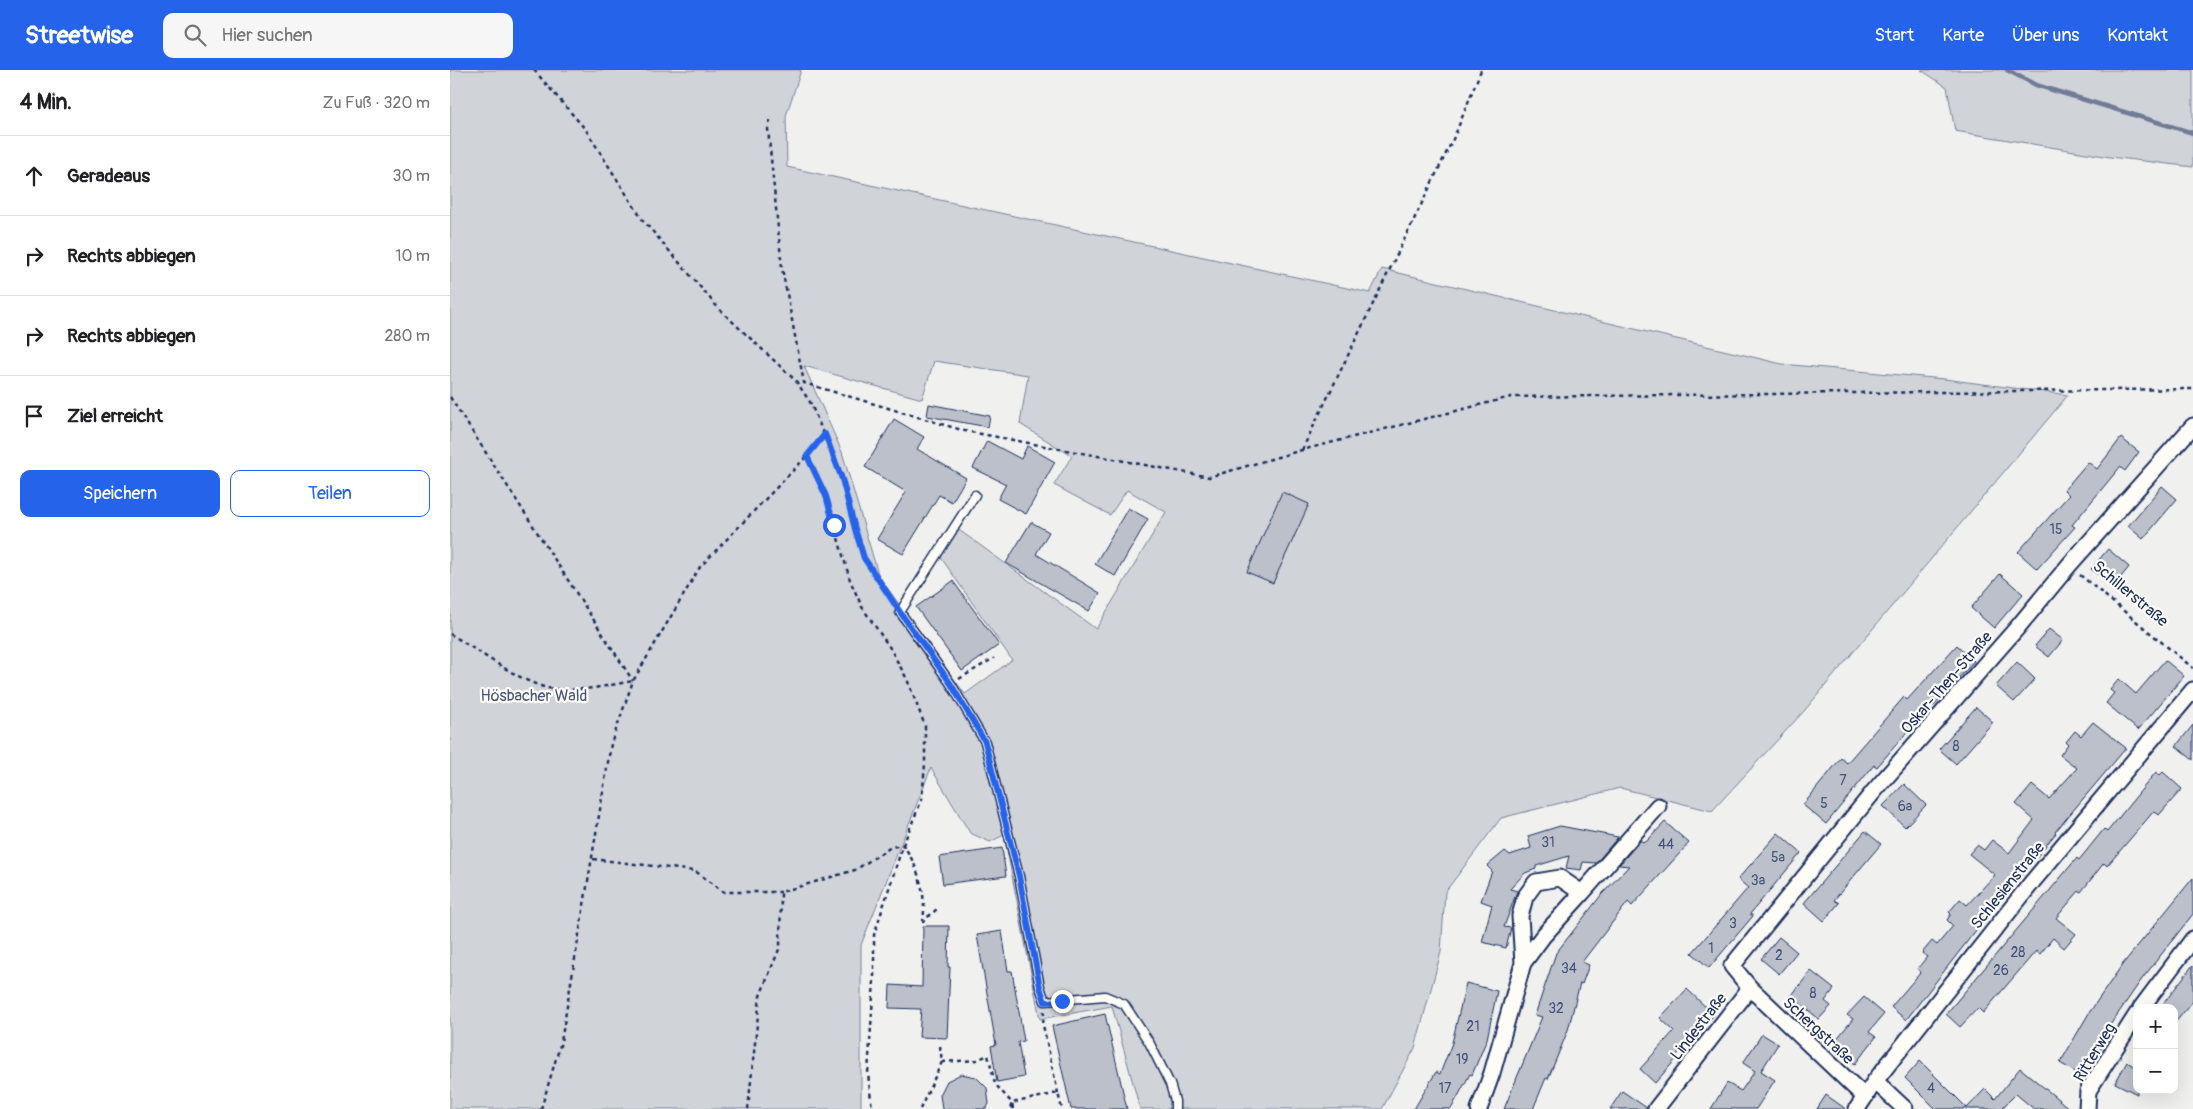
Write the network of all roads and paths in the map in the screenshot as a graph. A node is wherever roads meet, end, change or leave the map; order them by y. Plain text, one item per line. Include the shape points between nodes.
1 (534, 70) edge
2 (1481, 70) edge
3 (770, 120) dead end
4 (2193, 389) edge
5 (450, 397) edge
6 (2193, 426) edge
7 (825, 434) junction
8 (1302, 450) junction
9 (807, 456) junction
10 (975, 495) dead end
11 (2070, 564) junction
12 (900, 612) junction
13 (450, 634) edge
14 (994, 658) dead end
15 (2193, 668) edge
16 (633, 681) junction
17 (951, 684) junction
18 (2191, 694) edge
19 (1658, 806) dead end
20 (903, 845) junction
21 (592, 859) junction
22 (781, 892) junction
23 (1582, 893) junction
24 (937, 909) dead end
25 (2193, 939) edge
26 (1523, 963) junction
27 (1732, 966) joint
28 (1750, 988) junction
29 (1045, 1002) junction
30 (2144, 1004) edge
31 (2133, 1020) edge
32 (940, 1046) dead end
33 (942, 1062) junction
34 (1875, 1081) junction
35 (1058, 1093) junction
36 (1012, 1103) junction
37 (1861, 1103) edge
38 (541, 1109) edge
39 (748, 1109) edge
40 (872, 1109) edge
41 (920, 1109) edge
42 (1012, 1109) edge
43 (1062, 1109) edge
44 (1175, 1109) edge
45 (1479, 1109) edge
46 (1656, 1109) edge
47 (1905, 1109) edge
48 (2087, 1109) edge

1 - 7 path via 586,130 642,219 720,310 796,381
2 - 8 path via 1455,135
3 - 8 path via 768,130 782,268 804,383 965,431 1209,477
4 - 8 path via 1511,397
5 - 16 path
6 - 11 street, Oskar-Then-Straße
7 - 9 path
7 - 12 path via 842,479 864,558
9 - 16 path via 700,567
9 - 20 path via 826,496 850,580 862,607 907,679 925,726 922,800
10 - 12 lane
11 - 15 path, Schillerstraße
11 - 27 street, Oskar-Then-Straße via 1875,790
12 - 17 lane
13 - 16 path via 523,678 548,688 571,689
14 - 17 path
16 - 21 path via 611,744
17 - 29 lane via 985,742 1019,876
18 - 34 street, Schlesienstraße via 2033,881
19 - 23 street
20 - 22 path via 890,847 855,870
20 - 24 path via 913,859 922,894 923,921
20 - 40 path via 874,935 868,1073
21 - 22 path via 695,870 724,892
21 - 38 path via 561,1042
22 - 39 path via 780,947 760,996
23 - 26 street
23 - 26 street via 1560,878 1536,882 1525,897 1520,916
25 - 30 street
26 - 45 street
27 - 28 street, Lindestraße
28 - 37 street, Schergstraße
28 - 46 street, Lindestraße
29 - 35 path via 1043,1025
29 - 44 lane via 1106,996 1124,1004 1170,1084
31 - 48 street, Ritterweg via 2088,1091
32 - 33 path
33 - 36 path via 977,1060 988,1055 995,1084
33 - 41 path
34 - 37 street, Schlesienstraße
34 - 47 street
35 - 36 path
35 - 43 path
36 - 42 path

